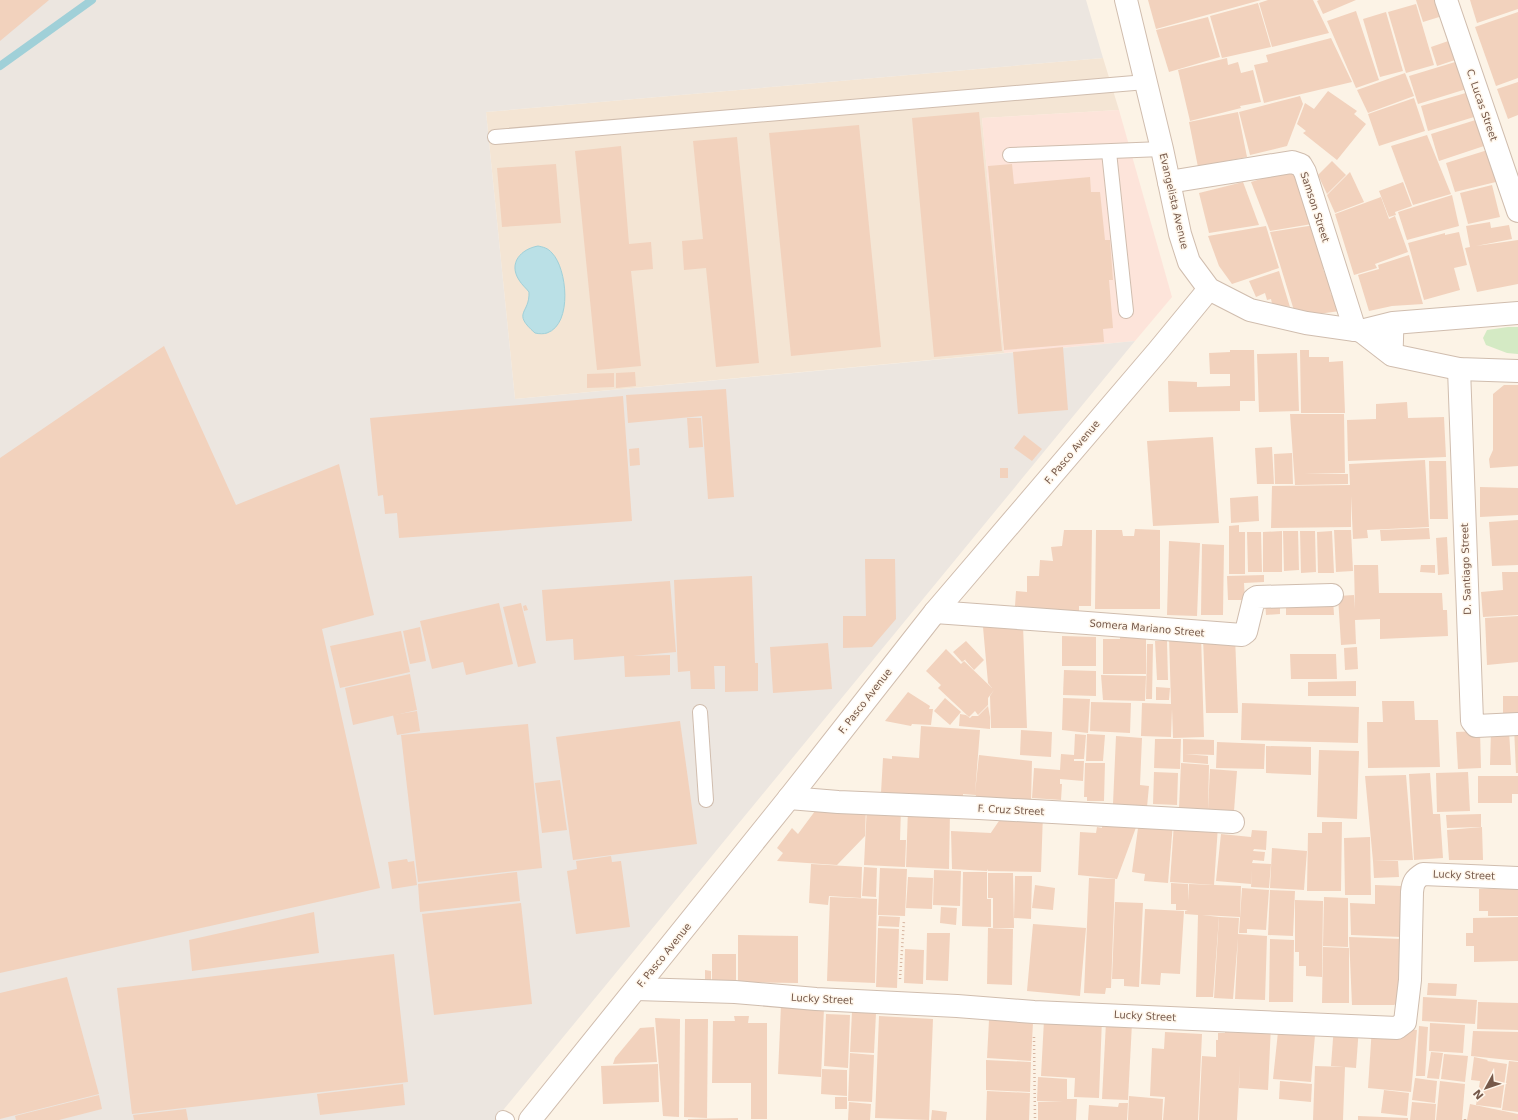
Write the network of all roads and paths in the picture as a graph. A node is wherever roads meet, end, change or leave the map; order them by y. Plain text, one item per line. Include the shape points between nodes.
1 (1126, 0) edge
2 (1446, 0) edge
3 (1146, 82) junction
4 (495, 137) dead end
5 (1162, 149) junction
6 (1109, 152) junction
7 (1010, 154) dead end
8 (1169, 182) junction
9 (1518, 211) edge
10 (1209, 289) junction
11 (1126, 311) dead end
12 (1518, 313) edge
13 (1393, 323) junction
14 (1358, 331) junction
15 (1392, 355) junction
16 (1459, 369) junction
17 (1518, 371) edge
18 (1332, 595) dead end
19 (935, 612) junction
20 (700, 712) dead end
21 (1518, 724) edge
22 (789, 798) junction
23 (706, 800) dead end
24 (1233, 822) dead end
25 (1518, 878) edge
26 (904, 920) dead end
27 (636, 990) junction
28 (898, 1003) junction
29 (1034, 1012) junction
30 (530, 1120) edge
31 (1035, 1120) edge

1 - 3 street, Evangelista Avenue
2 - 9 street, C. Lucas Street
3 - 4 lane
3 - 5 street, Evangelista Avenue
5 - 6 lane
5 - 8 street, Evangelista Avenue
6 - 7 lane
6 - 11 lane
8 - 10 street, Evangelista Avenue via 1189,262
8 - 14 street, Samson Street via 1292,162 1300,165 1305,172
10 - 14 street, Evangelista Avenue via 1250,310 1306,323
10 - 19 street, F. Pasco Avenue
12 - 13 street, Evangelista Avenue
13 - 14 street, Evangelista Avenue
13 - 15 street
14 - 15 street
15 - 16 street
16 - 17 street
16 - 21 street, D. Santiago Street via 1472,721 1476,726
18 - 19 street, Somera Mariano Street via 1257,597 1254,599 1246,632 1242,635
19 - 22 street, F. Pasco Avenue
20 - 23 lane
22 - 24 street, F. Cruz Street
22 - 27 street, F. Pasco Avenue
25 - 29 street, Lucky Street via 1423,874 1416,879 1412,892 1410,980 1405,1022 1398,1028
26 - 28 path
27 - 28 street, Lucky Street via 735,992
27 - 30 street, F. Pasco Avenue
28 - 29 street, Lucky Street
29 - 31 path

